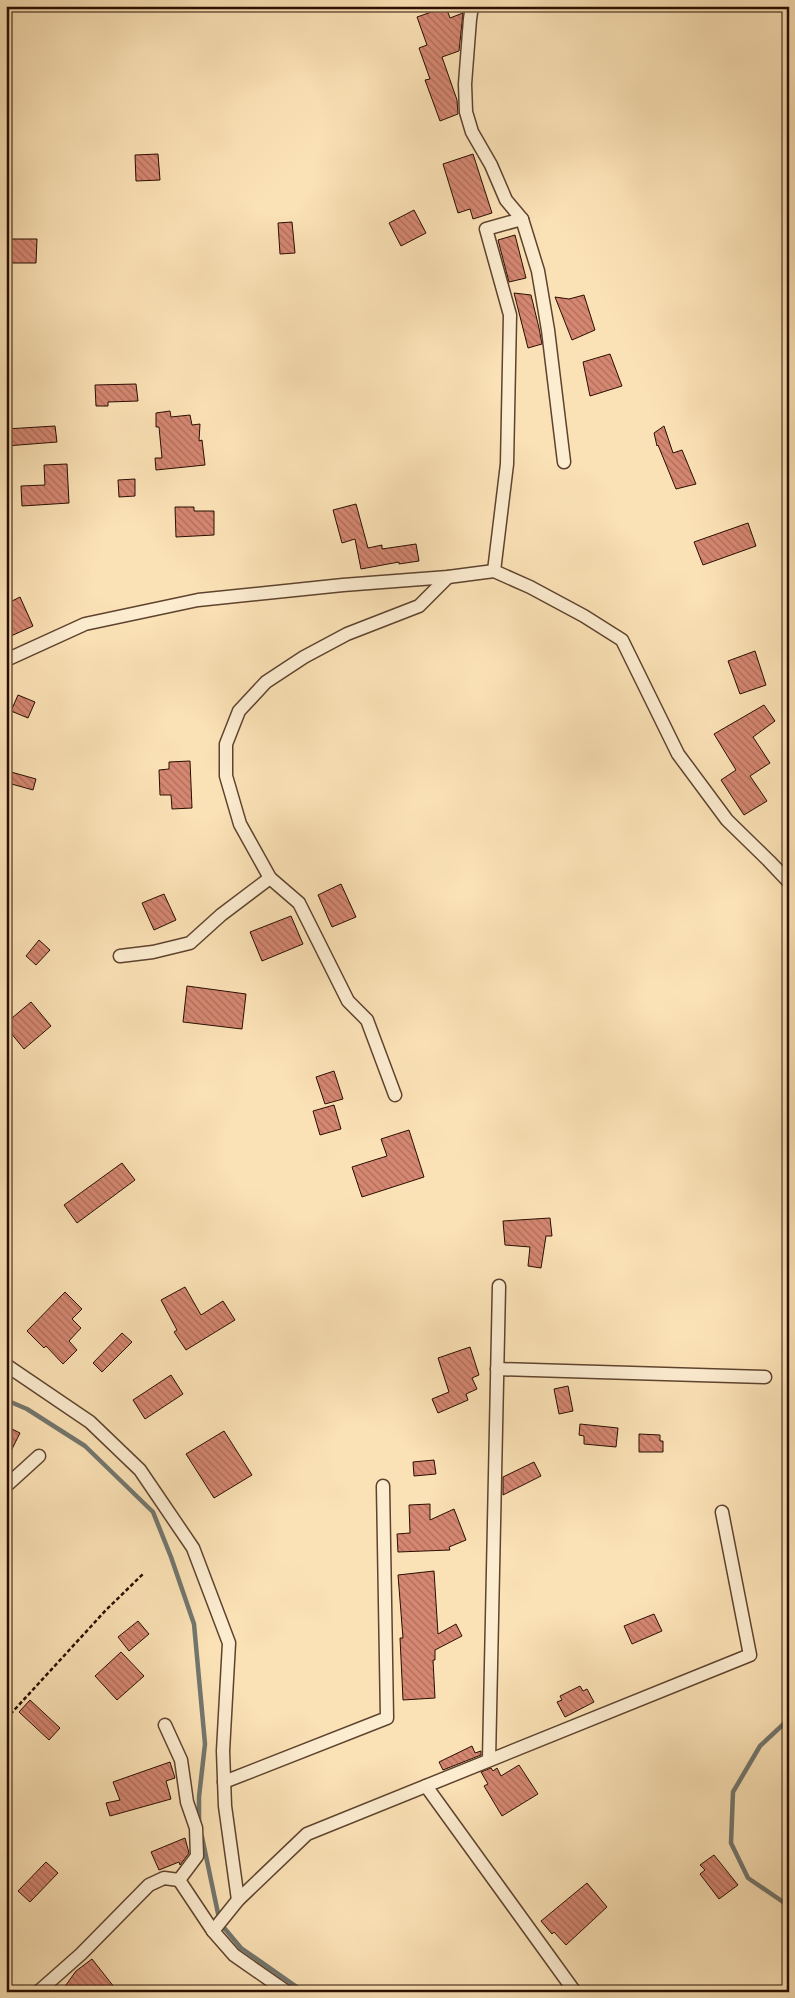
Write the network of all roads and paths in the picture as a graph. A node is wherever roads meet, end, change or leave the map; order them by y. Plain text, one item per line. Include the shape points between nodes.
1 (472, 6) edge
2 (522, 219) junction
3 (564, 462) dead end
4 (494, 571) junction
5 (448, 578) junction
6 (6, 660) edge
7 (270, 878) junction
8 (789, 882) edge
9 (120, 956) dead end
10 (395, 1095) dead end
11 (499, 1286) dead end
12 (6, 1365) edge
13 (497, 1369) junction
14 (765, 1378) dead end
15 (39, 1456) dead end
16 (6, 1486) edge
17 (383, 1486) dead end
18 (722, 1512) dead end
19 (143, 1574) dead end
20 (6, 1719) edge
21 (165, 1725) dead end
22 (489, 1760) junction
23 (224, 1782) junction
24 (426, 1786) junction
25 (179, 1880) junction
26 (238, 1900) junction
27 (212, 1930) junction
28 (38, 1992) edge
29 (287, 1992) edge
30 (575, 1992) edge

1 - 2 street via 465,84 466,112 472,132 506,200
2 - 3 street via 538,270
2 - 4 street via 486,229 510,315 507,464
4 - 5 street
4 - 8 street via 538,591 622,640 678,754 727,820
5 - 6 street via 198,600 85,624
5 - 7 street via 419,606 347,634 304,657 266,682 239,711 226,744 226,776 240,824
7 - 9 street via 190,943
7 - 10 street via 299,903 348,1001 367,1020
11 - 13 street
12 - 23 street via 90,1422 133,1463 193,1548 229,1643
13 - 14 street
13 - 22 street
15 - 16 street
17 - 23 street via 387,1718
18 - 22 street via 750,1655
19 - 20 path
21 - 25 street via 181,1760 187,1802 196,1828 197,1856
22 - 24 street
23 - 26 street
24 - 26 street via 306,1834
24 - 30 street
25 - 27 street
25 - 28 street via 164,1878 149,1885
26 - 27 street
27 - 29 street via 234,1955

